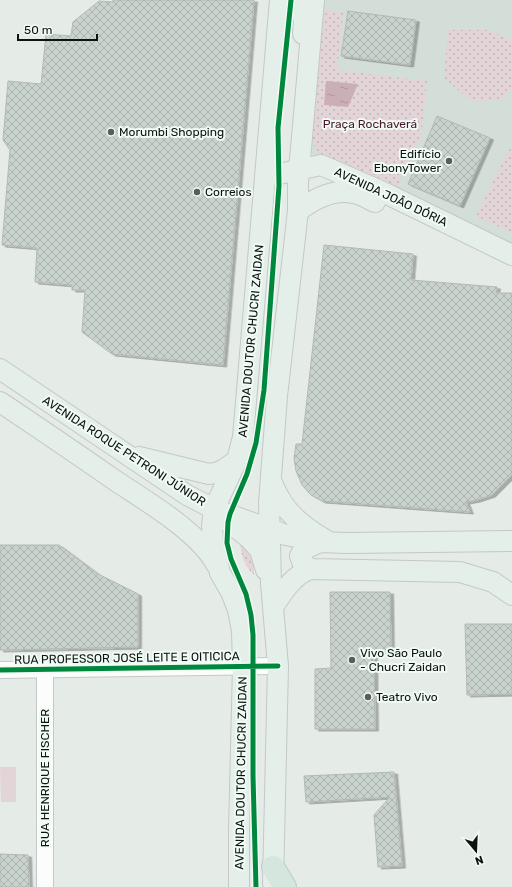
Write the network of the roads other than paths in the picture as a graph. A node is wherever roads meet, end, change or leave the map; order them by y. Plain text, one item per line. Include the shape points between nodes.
1 (280, 0) edge
2 (296, 0) edge
3 (314, 0) edge
4 (309, 57) junction
5 (302, 137) junction
6 (321, 165) junction
7 (300, 170) junction
8 (265, 177) junction
9 (320, 197) junction
10 (298, 211) junction
11 (512, 255) edge
12 (512, 268) edge
13 (0, 369) edge
14 (0, 402) edge
15 (124, 453) junction
16 (237, 460) junction
17 (270, 478) junction
18 (214, 509) junction
19 (270, 530) junction
20 (512, 541) edge
21 (332, 543) junction
22 (311, 569) junction
23 (220, 573) junction
24 (271, 583) junction
25 (512, 595) edge
26 (273, 607) junction
27 (243, 666) junction
28 (278, 666) junction
29 (0, 670) edge
30 (45, 670) junction
31 (273, 877) edge
32 (45, 887) edge
33 (239, 887) edge
34 (285, 887) edge

1 - 8 main road, AVENIDA DOUTOR CHUCRI ZAIDAN
2 - 4 main road via 304,20 302,50
3 - 4 main road
4 - 5 main road
5 - 6 main road via 308,150
5 - 7 main road
6 - 7 main road, AVENIDA JOÃO DÓRIA
6 - 9 main road via 315,182
6 - 11 main road, AVENIDA JOÃO DÓRIA via 383,192
7 - 8 main road, AVENIDA JOÃO DÓRIA
7 - 10 main road
8 - 16 main road, AVENIDA DOUTOR CHUCRI ZAIDAN via 243,437
9 - 10 main road, AVENIDA JOÃO DÓRIA
9 - 12 main road, AVENIDA JOÃO DÓRIA via 340,192 358,194
10 - 17 main road via 277,392
13 - 15 main road, AVENIDA ROQUE PETRONI JÚNIOR
14 - 23 main road via 172,519 207,551
15 - 16 main road via 209,474 224,470
15 - 18 main road, AVENIDA ROQUE PETRONI JÚNIOR via 187,495
16 - 18 main road, AVENIDA DOUTOR CHUCRI ZAIDAN
17 - 19 main road
17 - 21 main road via 279,498 301,523
18 - 19 main road, AVENIDA ROQUE PETRONI JÚNIOR
18 - 23 main road, AVENIDA DOUTOR CHUCRI ZAIDAN via 212,526
18 - 24 main road via 250,538 260,550
19 - 21 main road, AVENIDA ROQUE PETRONI JÚNIOR
19 - 24 main road
20 - 21 main road
21 - 22 main road via 302,551 300,556 303,564
22 - 25 main road via 460,572 493,582
22 - 26 main road via 306,570 288,586
23 - 27 main road, AVENIDA DOUTOR CHUCRI ZAIDAN via 238,610 242,631
24 - 26 main road
26 - 28 main road
27 - 28 street, RUA PROFESSOR JOSÉ LEITE E OITICICA
27 - 30 street, RUA PROFESSOR JOSÉ LEITE E OITICICA
27 - 33 main road, AVENIDA DOUTOR CHUCRI ZAIDAN via 238,830
28 - 31 main road
29 - 30 street, RUA PROFESSOR JOSÉ LEITE E OITICICA
30 - 32 street, RUA HENRIQUE FISCHER
31 - 34 highway

